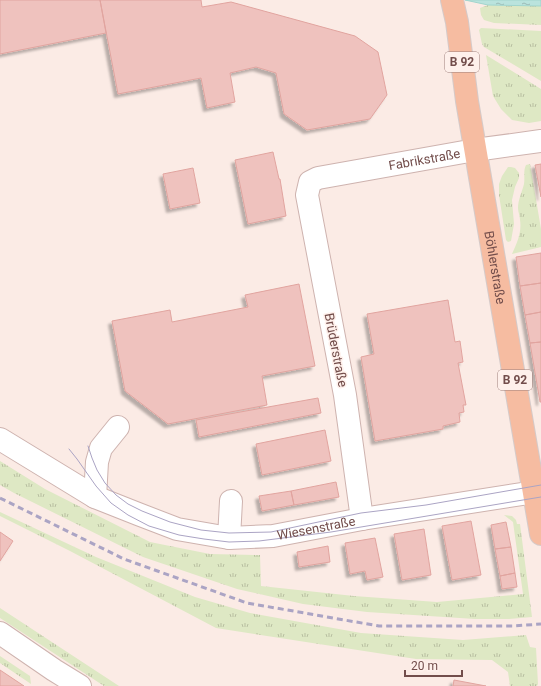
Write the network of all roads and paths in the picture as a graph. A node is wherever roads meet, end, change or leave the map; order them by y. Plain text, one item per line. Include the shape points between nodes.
1 (452, 0) edge
2 (541, 141) edge
3 (475, 150) junction
4 (310, 182) joint
5 (118, 427) dead end
6 (0, 440) edge
7 (538, 492) edge
8 (95, 497) junction
9 (231, 501) dead end
10 (362, 519) junction
11 (541, 534) edge
12 (229, 538) junction
13 (0, 633) edge
14 (80, 686) edge

1 - 3 main road, Böhlerstraße / B 92
2 - 3 street, Fabrikstraße
3 - 4 street, Fabrikstraße via 318,178
3 - 7 main road, Böhlerstraße / B 92
4 - 10 street, Brüderstraße via 307,195 345,395
5 - 8 street via 101,448 97,462
6 - 8 street, Wiesenstraße
7 - 10 street, Wiesenstraße
7 - 11 main road, Böhlerstraße / B 92
8 - 12 street, Wiesenstraße via 177,529
9 - 12 street
10 - 12 street, Wiesenstraße via 273,536
13 - 14 street

